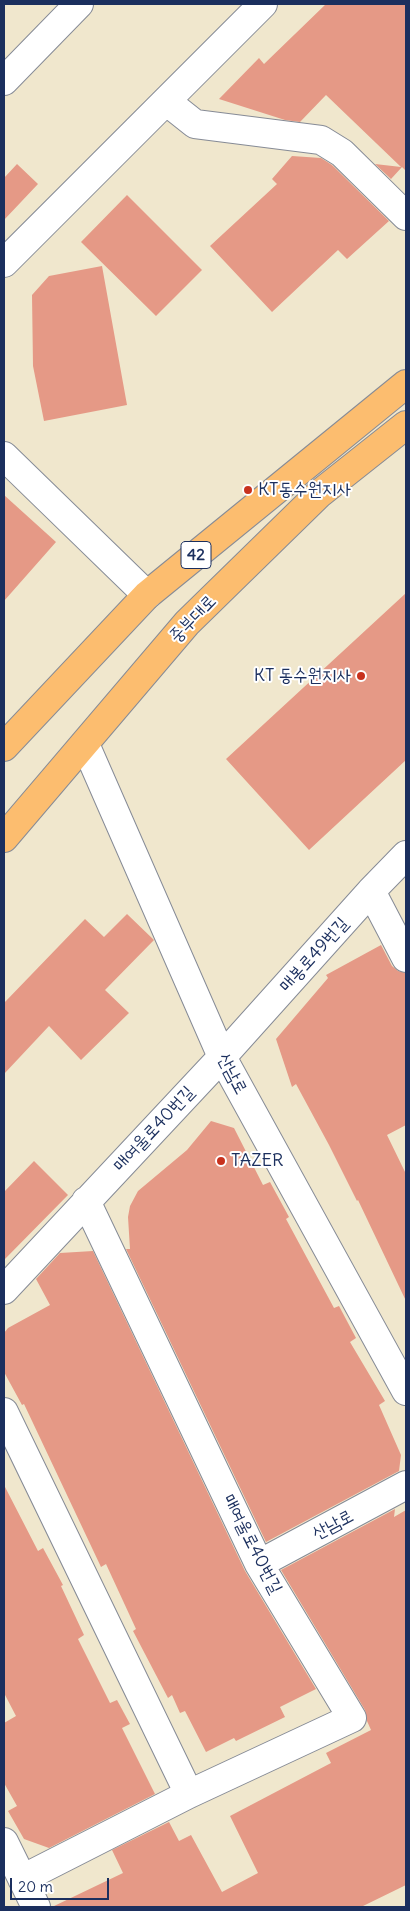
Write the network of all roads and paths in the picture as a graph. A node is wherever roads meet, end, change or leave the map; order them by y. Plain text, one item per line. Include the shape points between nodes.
1 (79, 4) edge
2 (263, 4) edge
3 (4, 81) edge
4 (166, 101) junction
5 (406, 216) edge
6 (4, 263) edge
7 (406, 384) edge
8 (406, 425) edge
9 (4, 456) edge
10 (147, 595) junction
11 (85, 744) junction
12 (4, 747) edge
13 (4, 838) edge
14 (406, 855) edge
15 (371, 891) junction
16 (406, 958) edge
17 (222, 1057) junction
18 (86, 1201) junction
19 (4, 1290) edge
20 (406, 1391) edge
21 (4, 1412) edge
22 (406, 1485) edge
23 (259, 1564) junction
24 (189, 1794) junction
25 (4, 1842) edge
26 (22, 1880) junction
27 (36, 1907) edge

1 - 3 street
2 - 4 street
4 - 5 street via 195,124 321,140 342,153
4 - 6 street
7 - 10 main road, 42
8 - 11 main road, 중부대로 / 42 via 319,494 187,623
9 - 10 street
10 - 12 main road, 42
11 - 13 main road, 중부대로 / 42
11 - 17 street, 산남로
14 - 15 street, 매봉로49번길
15 - 16 street
15 - 17 street, 매봉로49번길
17 - 18 street, 매여울로40번길
17 - 20 street, 산남로
18 - 19 street, 매여울로40번길
18 - 23 street, 매여울로40번길
21 - 24 street
22 - 23 street, 산남로
23 - 24 street, 매여울로40번길 via 352,1718
24 - 26 street, 매여울로40번길
25 - 26 street
26 - 27 street

